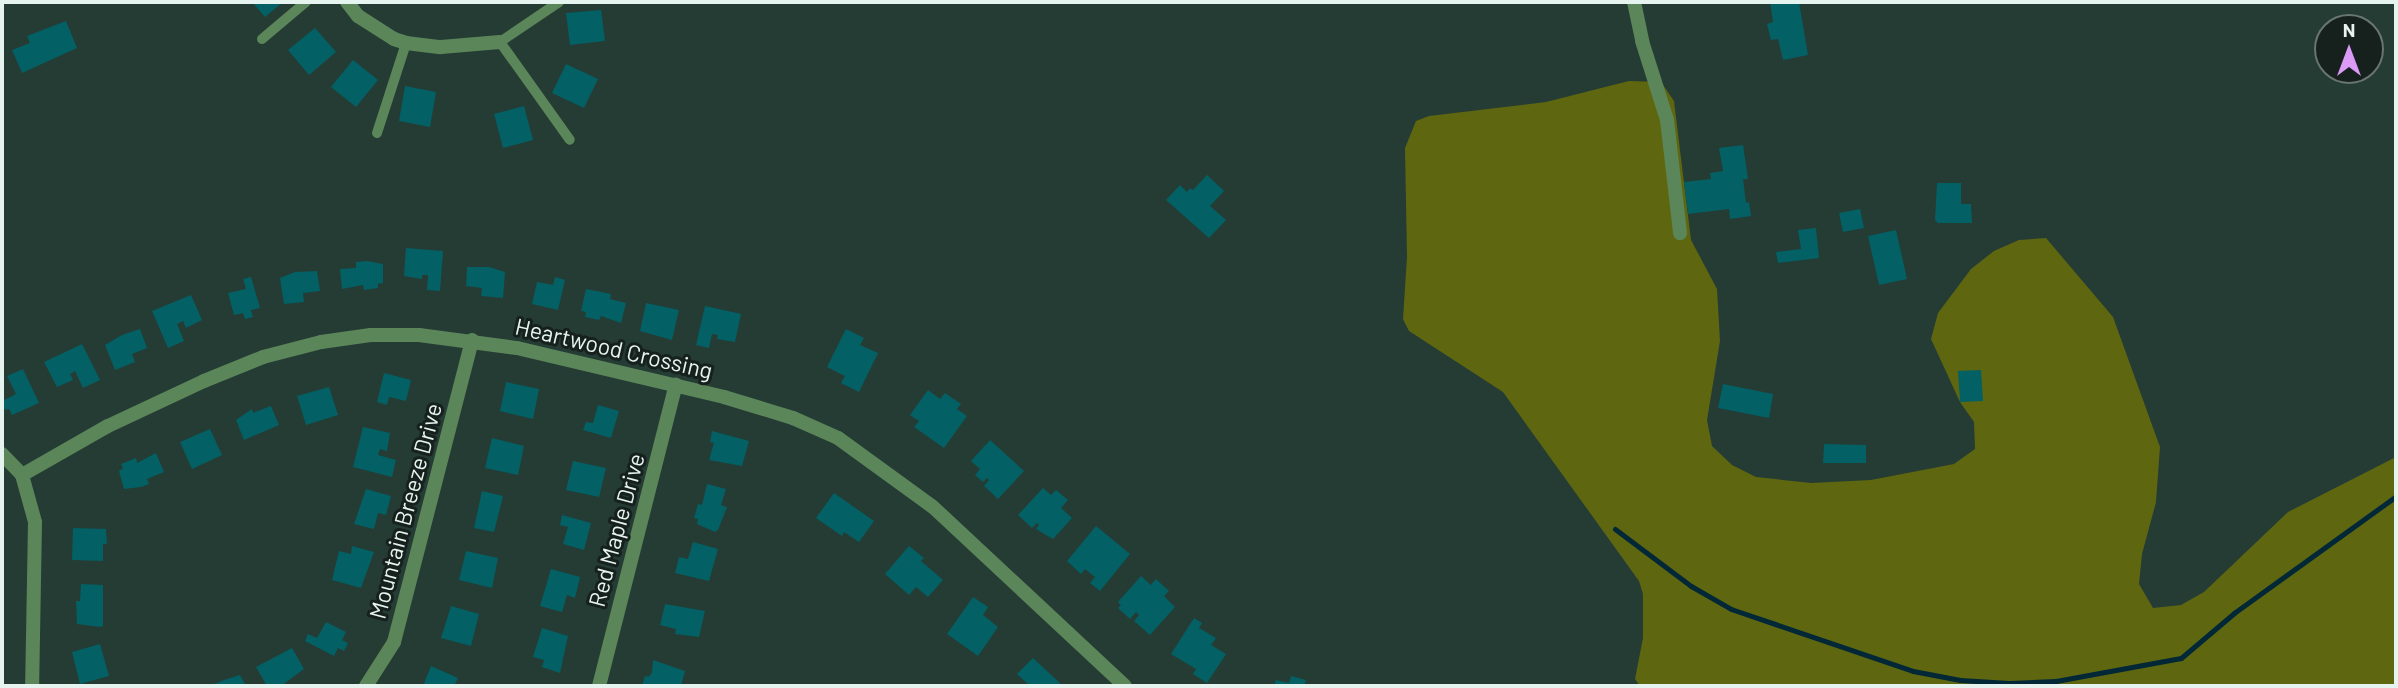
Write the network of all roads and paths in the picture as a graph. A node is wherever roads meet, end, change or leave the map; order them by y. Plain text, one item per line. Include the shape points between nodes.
1 (306, 2) edge
2 (347, 2) edge
3 (559, 2) edge
4 (1634, 2) edge
5 (262, 38) dead end
6 (500, 42) junction
7 (406, 43) junction
8 (377, 133) dead end
9 (570, 140) dead end
10 (1680, 233) dead end
11 (472, 340) junction
12 (676, 385) junction
13 (2, 454) edge
14 (22, 475) junction
15 (32, 686) edge
16 (366, 686) edge
17 (599, 686) edge
18 (1125, 686) edge

1 - 5 lane
2 - 7 street via 358,16
3 - 6 lane
4 - 10 street via 1667,120
6 - 7 street via 442,47
6 - 9 lane
7 - 8 lane
11 - 12 street, Heartwood Crossing
11 - 14 street, Heartwood Crossing via 371,335 262,357 108,426
11 - 16 street, Mountain Breeze Drive via 394,642
12 - 17 street, Red Maple Drive
12 - 18 street, Heartwood Crossing via 793,418 874,461 933,507
13 - 14 street
14 - 15 street via 35,522

